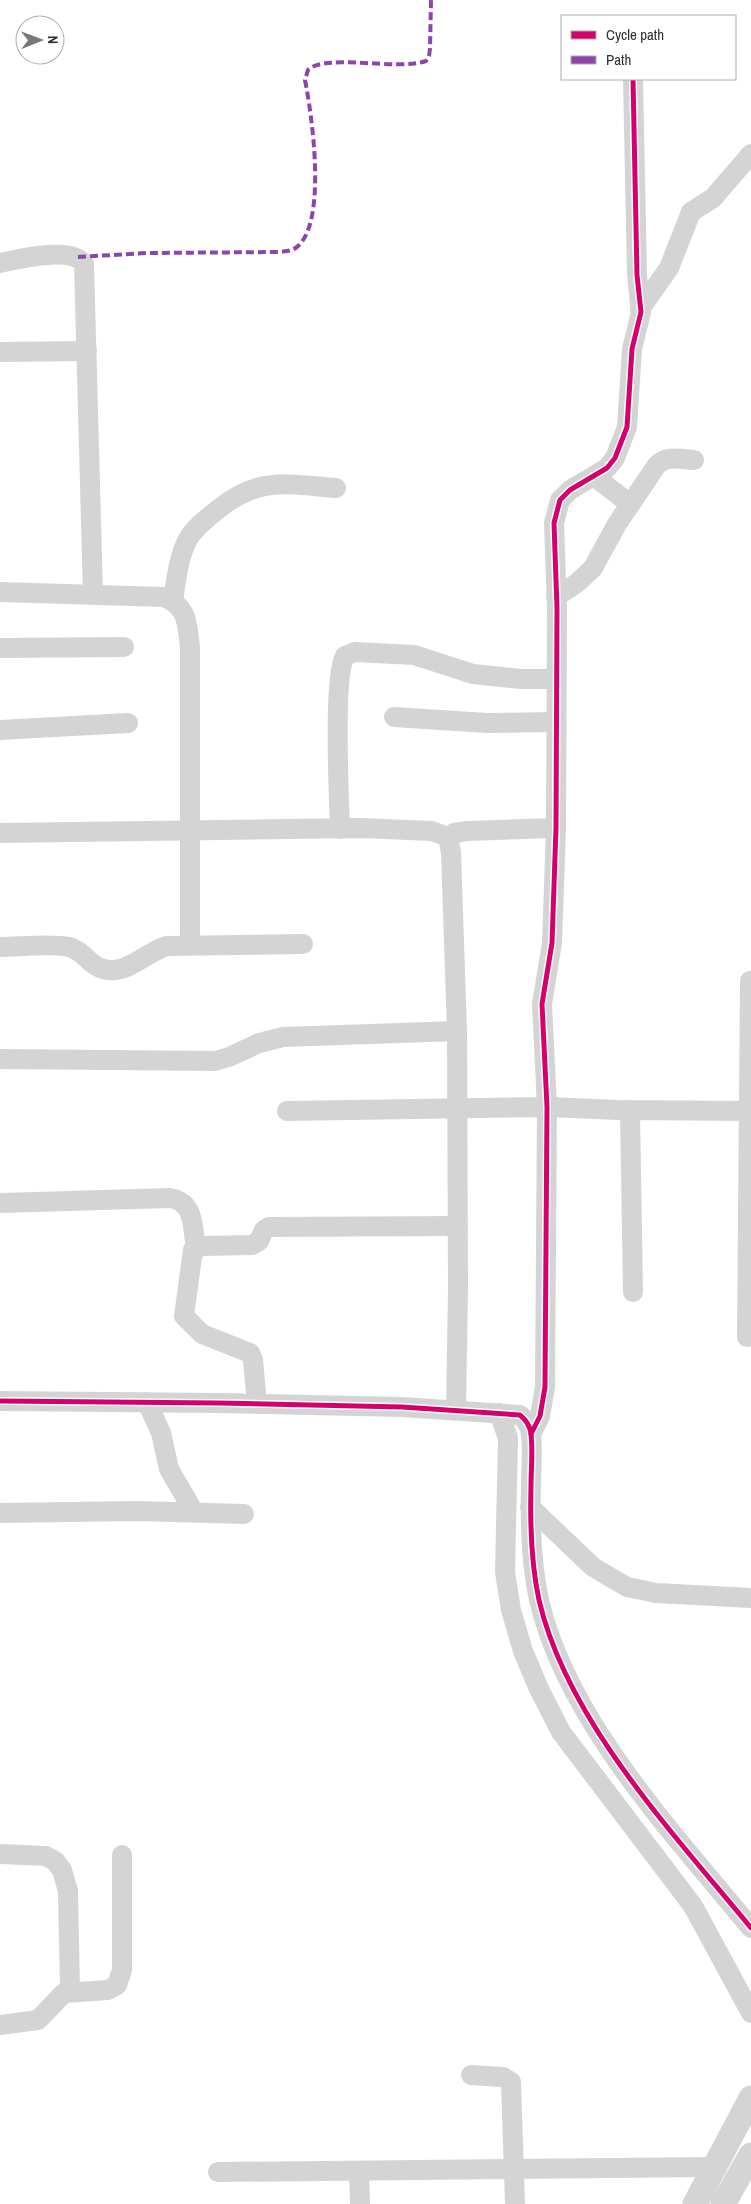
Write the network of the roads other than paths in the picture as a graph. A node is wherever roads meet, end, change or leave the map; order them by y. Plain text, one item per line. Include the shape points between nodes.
1 (633, 80) edge
2 (751, 154) edge
3 (0, 263) edge
4 (640, 309) junction
5 (88, 351) junction
6 (0, 352) edge
7 (694, 460) dead end
8 (595, 477) junction
9 (336, 488) dead end
10 (630, 504) junction
11 (0, 592) edge
12 (93, 595) junction
13 (556, 597) junction
14 (173, 601) junction
15 (124, 647) dead end
16 (0, 648) edge
17 (556, 679) junction
18 (394, 717) dead end
19 (556, 722) junction
20 (128, 724) dead end
21 (0, 730) edge
22 (556, 828) junction
23 (340, 829) junction
24 (191, 832) junction
25 (0, 834) edge
26 (448, 837) junction
27 (303, 944) dead end
28 (190, 945) junction
29 (0, 947) edge
30 (750, 981) edge
31 (457, 1031) junction
32 (0, 1059) edge
33 (547, 1107) junction
34 (457, 1110) junction
35 (630, 1110) junction
36 (287, 1111) dead end
37 (750, 1111) edge
38 (0, 1203) edge
39 (458, 1226) junction
40 (196, 1248) junction
41 (633, 1292) dead end
42 (747, 1337) dead end
43 (0, 1401) edge
44 (147, 1402) junction
45 (256, 1404) junction
46 (456, 1410) junction
47 (500, 1413) junction
48 (531, 1434) junction
49 (530, 1507) junction
50 (194, 1512) junction
51 (0, 1513) edge
52 (244, 1514) dead end
53 (751, 1598) edge
54 (0, 1854) edge
55 (122, 1855) dead end
56 (751, 1928) edge
57 (70, 1991) junction
58 (751, 2013) edge
59 (0, 2025) edge
60 (471, 2075) dead end
61 (751, 2098) edge
62 (751, 2155) edge
63 (714, 2167) junction
64 (516, 2169) junction
65 (360, 2171) junction
66 (218, 2172) dead end
67 (360, 2204) edge
68 (515, 2204) edge
69 (695, 2204) edge
70 (723, 2204) edge

1 - 4 street
2 - 4 street via 712,198 692,212 669,268
3 - 5 street via 50,255 71,255 81,260 86,272
4 - 8 street via 632,348 627,427 615,458
5 - 6 street
5 - 12 street
7 - 10 street via 663,459
8 - 10 street
8 - 13 street via 570,490 560,500 555,513
9 - 14 street via 272,484 233,497 187,541
10 - 13 street via 593,568
11 - 12 street
12 - 14 street via 164,597
13 - 17 street
14 - 24 street via 182,608 188,624 190,647
15 - 16 street
17 - 19 street
17 - 23 street via 473,674 414,656 355,652 345,656 340,668
18 - 19 street via 487,723
19 - 22 street
20 - 21 street
22 - 26 street via 461,831
22 - 33 street via 552,943 542,1004
23 - 24 street
23 - 26 street via 432,830
24 - 25 street
24 - 28 street
26 - 31 street
27 - 28 street
28 - 29 street via 158,948 117,970 95,966 69,947
30 - 37 street
31 - 32 street via 283,1037 215,1061
31 - 34 street
33 - 34 street
33 - 35 street
33 - 48 street via 545,1387 540,1416
34 - 36 street
34 - 39 street
35 - 37 street
35 - 41 street
37 - 42 street
38 - 40 street via 179,1199 190,1211
39 - 40 street via 269,1227 252,1245
39 - 46 street
40 - 45 street via 191,1254 184,1316 202,1334 250,1353 254,1360
43 - 44 street
44 - 45 street
44 - 50 street via 161,1433 169,1469
45 - 46 street
46 - 47 street
47 - 48 street via 520,1415 526,1420
47 - 58 street via 508,1438 504,1572 511,1610 526,1658 561,1732 693,1906
48 - 49 street
49 - 53 street via 593,1567 627,1587 656,1593
49 - 56 street via 535,1574 544,1618 585,1710 609,1750
50 - 51 street
50 - 52 street
54 - 57 street via 46,1856 62,1870 68,1891
55 - 57 street via 120,1977 117,1985 108,1990
57 - 59 street via 59,1996 38,2020
60 - 64 street via 503,2077 511,2082
61 - 63 street
62 - 70 street
63 - 64 street
63 - 69 street
64 - 65 street
64 - 68 street
65 - 66 street
65 - 67 street

